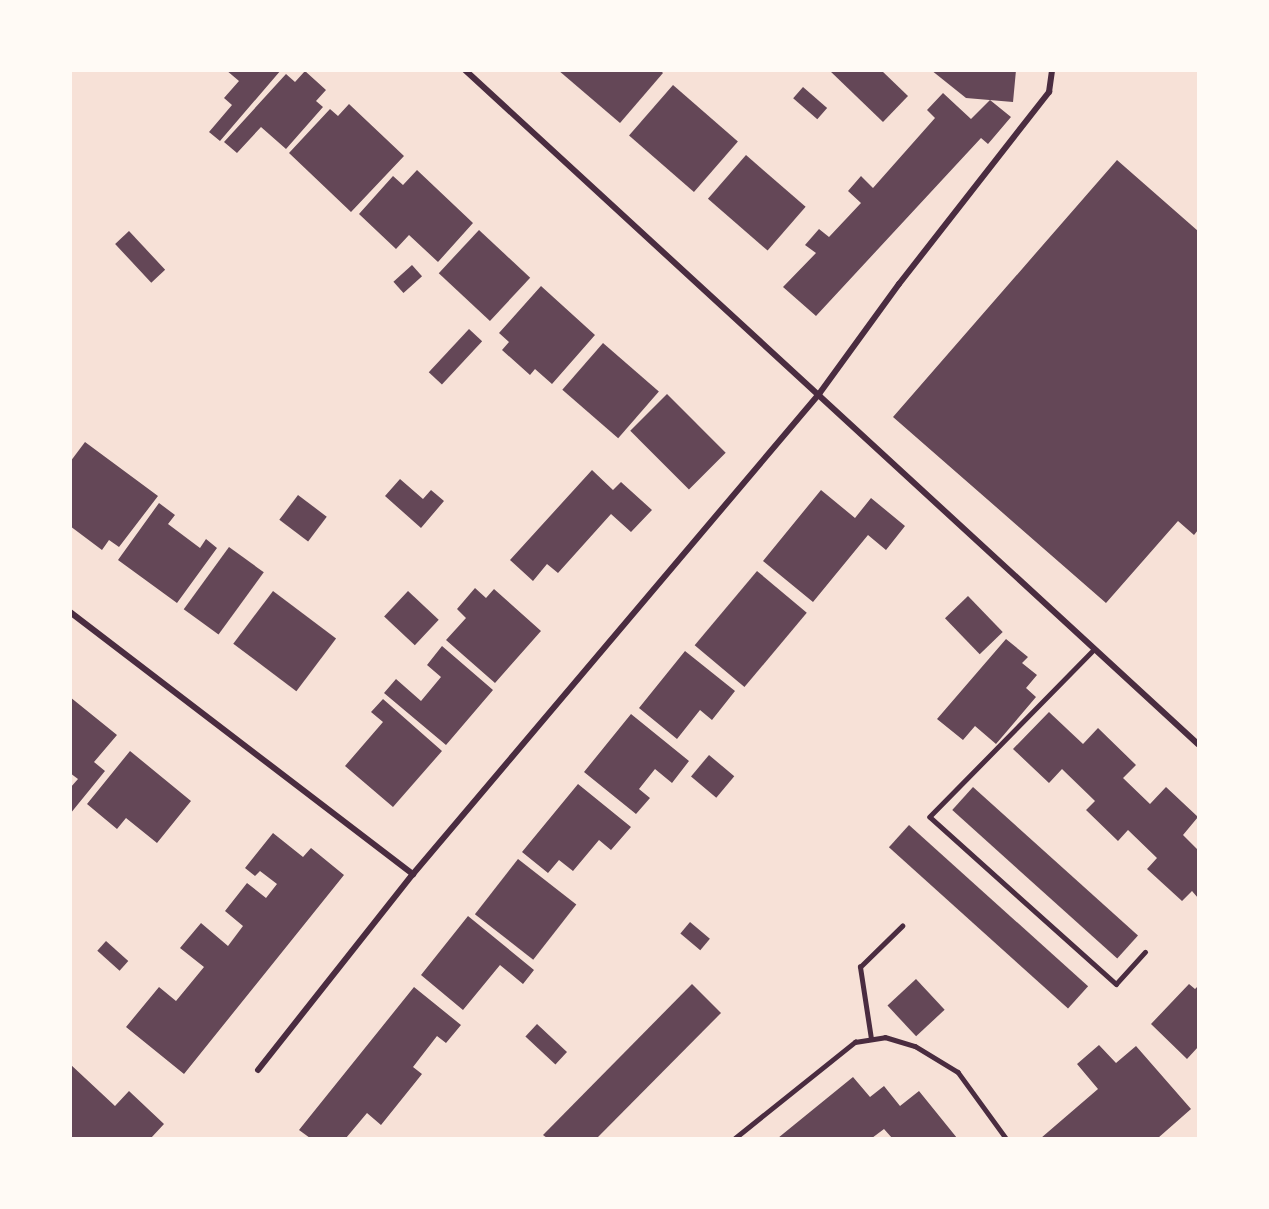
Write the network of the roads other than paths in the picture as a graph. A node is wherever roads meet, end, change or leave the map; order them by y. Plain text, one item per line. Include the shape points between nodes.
1 (465, 70) edge
2 (1052, 70) edge
3 (819, 394) junction
4 (70, 612) edge
5 (1094, 650) junction
6 (1198, 744) edge
7 (413, 874) junction
8 (902, 926) dead end
9 (1144, 952) dead end
10 (871, 1039) junction
11 (258, 1070) dead end
12 (735, 1138) edge
13 (1006, 1138) edge

1 - 3 street
2 - 3 street via 1049,92 899,284
3 - 5 street
3 - 7 street
4 - 7 street
5 - 6 street
5 - 9 lane via 930,817 1116,984
7 - 11 street
8 - 10 lane via 860,967
10 - 12 lane via 855,1042
10 - 13 lane via 885,1037 915,1046 958,1072

